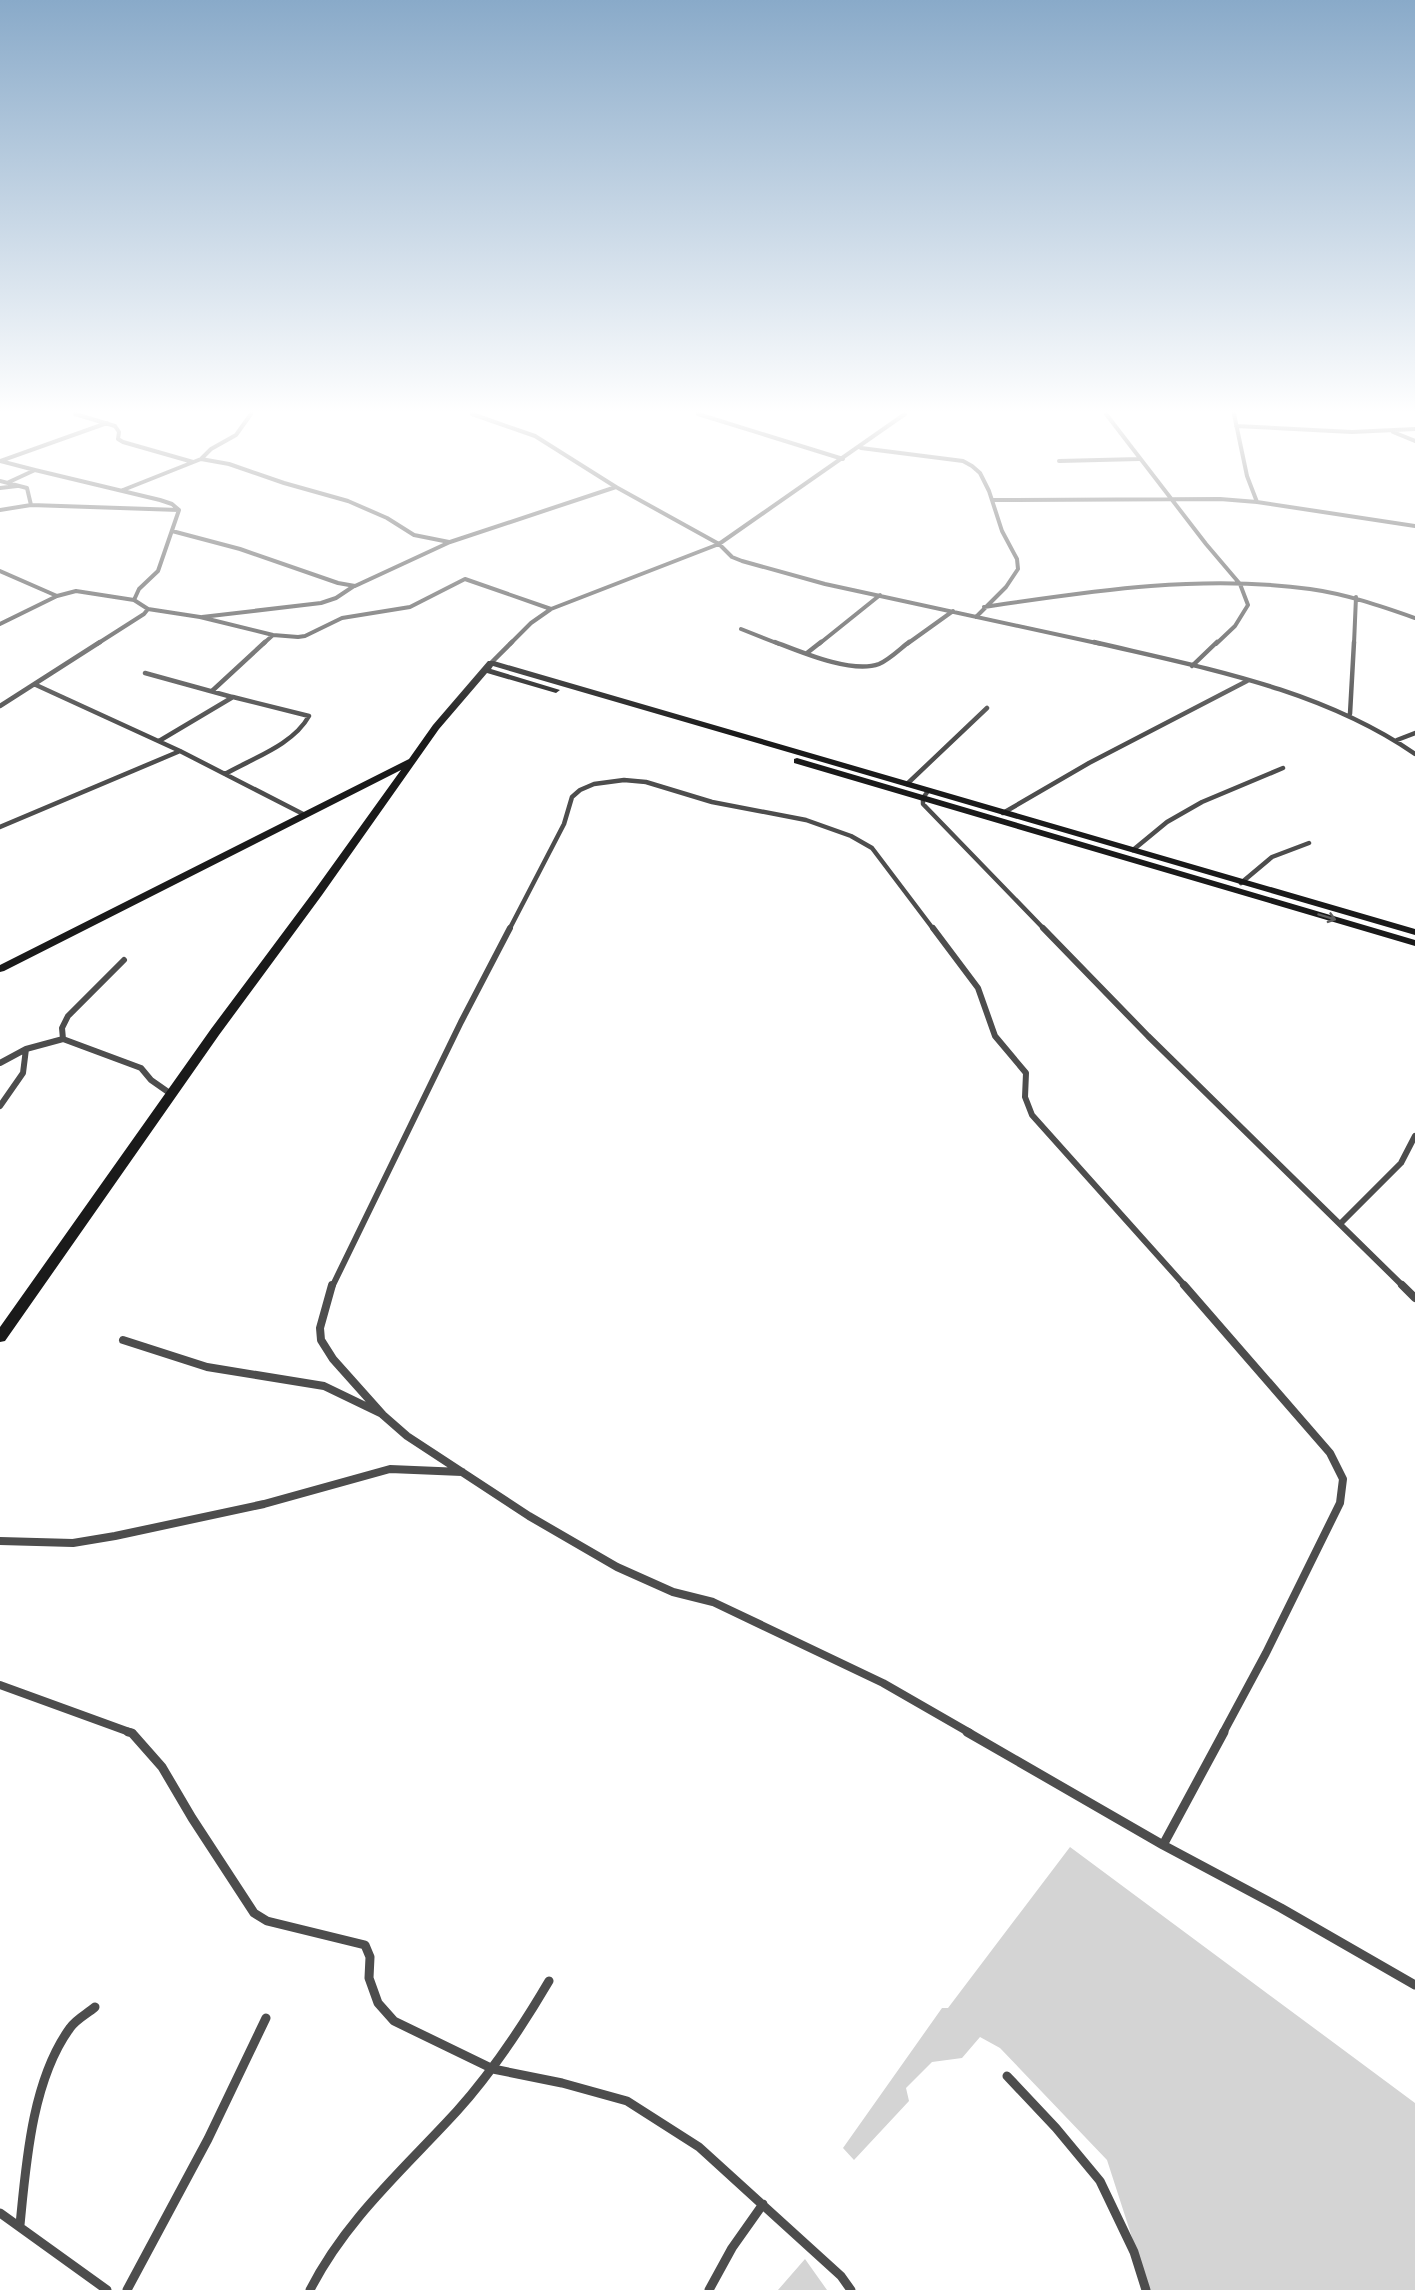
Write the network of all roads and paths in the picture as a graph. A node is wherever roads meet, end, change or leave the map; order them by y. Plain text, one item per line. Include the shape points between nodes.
1 (175, 521) edge
2 (392, 521) edge
3 (511, 521) edge
4 (676, 521) edge
5 (753, 521) edge
6 (999, 521) edge
7 (1189, 521) edge
8 (1381, 521) edge
9 (1415, 526) edge
10 (172, 531) junction
11 (450, 542) junction
12 (719, 544) junction
13 (0, 572) edge
14 (1240, 584) junction
15 (355, 586) junction
16 (880, 595) junction
17 (57, 596) junction
18 (1356, 597) junction
19 (134, 600) junction
20 (984, 607) junction
21 (148, 609) junction
22 (551, 609) junction
23 (953, 611) junction
24 (200, 617) junction
25 (976, 617) junction
26 (1415, 618) edge
27 (0, 624) edge
28 (741, 629) dead end
29 (273, 635) junction
30 (807, 652) junction
31 (1192, 666) junction
32 (488, 667) junction
33 (145, 672) dead end
34 (1248, 681) junction
35 (36, 685) junction
36 (212, 692) junction
37 (233, 697) junction
38 (0, 706) edge
39 (987, 708) dead end
40 (1350, 714) junction
41 (1415, 733) edge
42 (1397, 740) junction
43 (159, 741) junction
44 (180, 751) junction
45 (1415, 754) edge
46 (413, 760) junction
47 (1283, 768) dead end
48 (225, 774) junction
49 (907, 784) junction
50 (925, 794) junction
51 (1003, 813) junction
52 (303, 814) junction
53 (0, 827) edge
54 (1309, 843) dead end
55 (1132, 850) junction
56 (1241, 883) junction
57 (1415, 932) edge
58 (1415, 943) edge
59 (124, 960) dead end
60 (0, 969) edge
61 (63, 1039) junction
62 (26, 1049) junction
63 (0, 1063) edge
64 (171, 1094) junction
65 (0, 1106) edge
66 (1415, 1136) edge
67 (1340, 1224) junction
68 (1415, 1298) edge
69 (0, 1337) edge
70 (123, 1340) dead end
71 (383, 1415) junction
72 (463, 1472) junction
73 (0, 1541) edge
74 (0, 1685) edge
75 (1163, 1845) junction
76 (549, 1981) dead end
77 (1415, 1985) edge
78 (95, 2007) dead end
79 (266, 2018) dead end
80 (493, 2069) junction
81 (1007, 2076) dead end
82 (763, 2204) junction
83 (0, 2213) edge
84 (20, 2225) junction
85 (107, 2290) edge
86 (127, 2290) edge
87 (310, 2290) edge
88 (710, 2290) edge
89 (851, 2290) edge
90 (1146, 2290) edge

1 - 10 street
2 - 11 street via 414,535
3 - 11 street
4 - 12 street
5 - 12 street
6 - 20 street via 1018,561 1018,571 1009,585
7 - 14 street
8 - 9 street
10 - 15 street
10 - 19 street via 158,571 139,589
11 - 15 street
12 - 16 street via 732,557 761,568
12 - 22 street
13 - 17 street
14 - 18 street via 1318,589
14 - 20 street via 1150,585
14 - 31 street via 1248,605 1235,627
15 - 24 street via 321,603
16 - 23 street
16 - 30 street via 848,624
17 - 19 street via 76,591
17 - 27 street
18 - 26 street
18 - 40 street
19 - 21 street
20 - 25 street
21 - 24 street
21 - 35 street
22 - 29 street via 465,579 410,607 342,618 305,636
22 - 32 street via 531,623
23 - 25 street
23 - 30 street via 879,664 842,664
24 - 29 street
25 - 31 street
28 - 30 street
29 - 36 street
31 - 34 street
32 - 46 street
32 - 49 street
32 - 50 street
33 - 36 street
34 - 40 street
34 - 51 street via 1089,763
35 - 38 street
35 - 43 street
36 - 37 street
37 - 43 street
37 - 48 street via 309,716 301,728 278,744
39 - 49 street
40 - 42 street
41 - 42 street
42 - 45 street
43 - 44 street
44 - 48 street
44 - 53 street
46 - 52 street
46 - 64 street
47 - 55 street via 1202,802 1167,822
48 - 52 street
49 - 50 street
50 - 51 street
50 -> 58 street
50 - 67 street via 923,804 1140,1028
51 - 55 street
52 - 60 street
54 - 56 street via 1276,854 1255,867
55 - 56 street
56 - 57 street
59 - 61 street via 68,1016 62,1028
61 - 62 street
61 - 64 street via 141,1068
62 - 63 street
62 - 65 street via 28,1063
64 - 69 street
66 - 67 street via 1401,1163
67 - 68 street
70 - 71 street via 207,1367 324,1386
71 - 72 street via 406,1436
71 - 75 street via 321,1340 329,1292 461,1022 564,824 570,799 575,793 606,782 632,780 800,817 850,833 872,848 978,988 995,1036 1026,1072 1025,1097 1032,1115 1330,1454 1343,1479 1340,1503 1266,1653
72 - 73 street via 390,1469 264,1504 115,1536 73,1543
72 - 75 street via 617,1567 674,1592 713,1602 884,1683
74 - 80 street via 132,1732 162,1767 254,1913 267,1921 365,1944 370,1956 369,1978 378,2003 394,2020
75 - 77 street
76 - 80 street
78 - 84 street via 71,2026 53,2058 25,2162
79 - 86 street
80 - 82 street via 627,2101 699,2147
80 - 87 street via 343,2234 317,2272
81 - 90 street via 1100,2181 1134,2252
82 - 88 street via 732,2248
82 - 89 street via 841,2276
83 - 84 street
84 - 85 street

